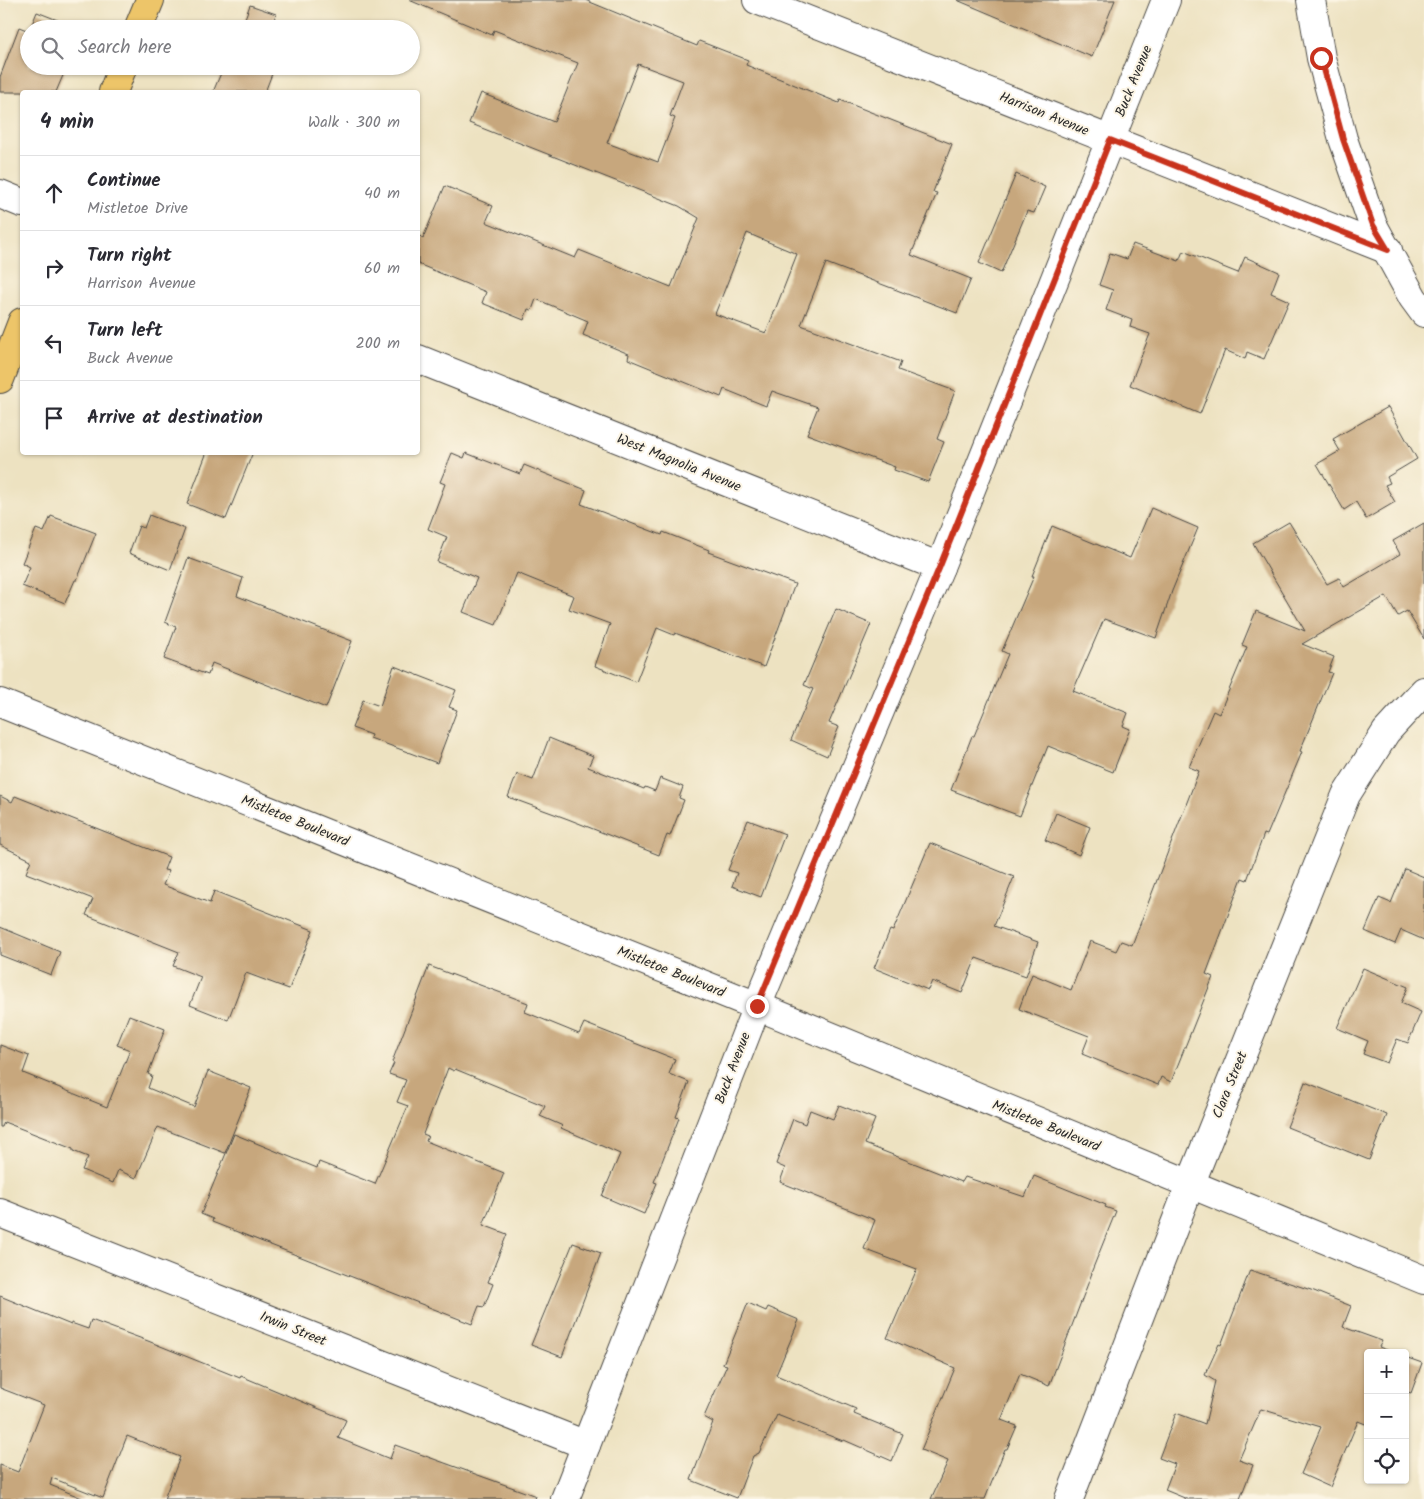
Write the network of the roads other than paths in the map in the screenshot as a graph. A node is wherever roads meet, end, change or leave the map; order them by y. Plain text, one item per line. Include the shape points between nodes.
1 (150, 0) edge
2 (757, 0) edge
3 (1166, 0) edge
4 (1310, 0) edge
5 (142, 20) edge
6 (120, 75) edge
7 (114, 90) edge
8 (1110, 140) junction
9 (0, 194) edge
10 (20, 202) edge
11 (1388, 250) junction
12 (1424, 314) edge
13 (20, 327) edge
14 (420, 360) edge
15 (0, 379) edge
16 (940, 566) junction
17 (1424, 690) edge
18 (0, 703) edge
19 (757, 1006) junction
20 (1190, 1185) junction
21 (0, 1213) edge
22 (1424, 1280) edge
23 (586, 1445) junction
24 (565, 1499) edge
25 (1069, 1499) edge

1 - 5 main road
2 - 8 street, Harrison Avenue
3 - 8 street, Buck Avenue
4 - 11 street via 1321,58 1343,139 1373,225
6 - 7 main road
8 - 11 street, Harrison Avenue
8 - 16 street, Buck Avenue
9 - 10 street
11 - 12 street
13 - 15 main road
14 - 16 street, West Magnolia Avenue
16 - 19 street, Buck Avenue
17 - 20 street, Clara Street via 1386,732 1346,795
18 - 19 street, Mistletoe Boulevard
19 - 20 street, Mistletoe Boulevard
19 - 23 street, Buck Avenue
20 - 22 street, Mistletoe Boulevard
20 - 25 street, Clara Street
21 - 23 street, Irwin Street
23 - 24 street, Buck Avenue

